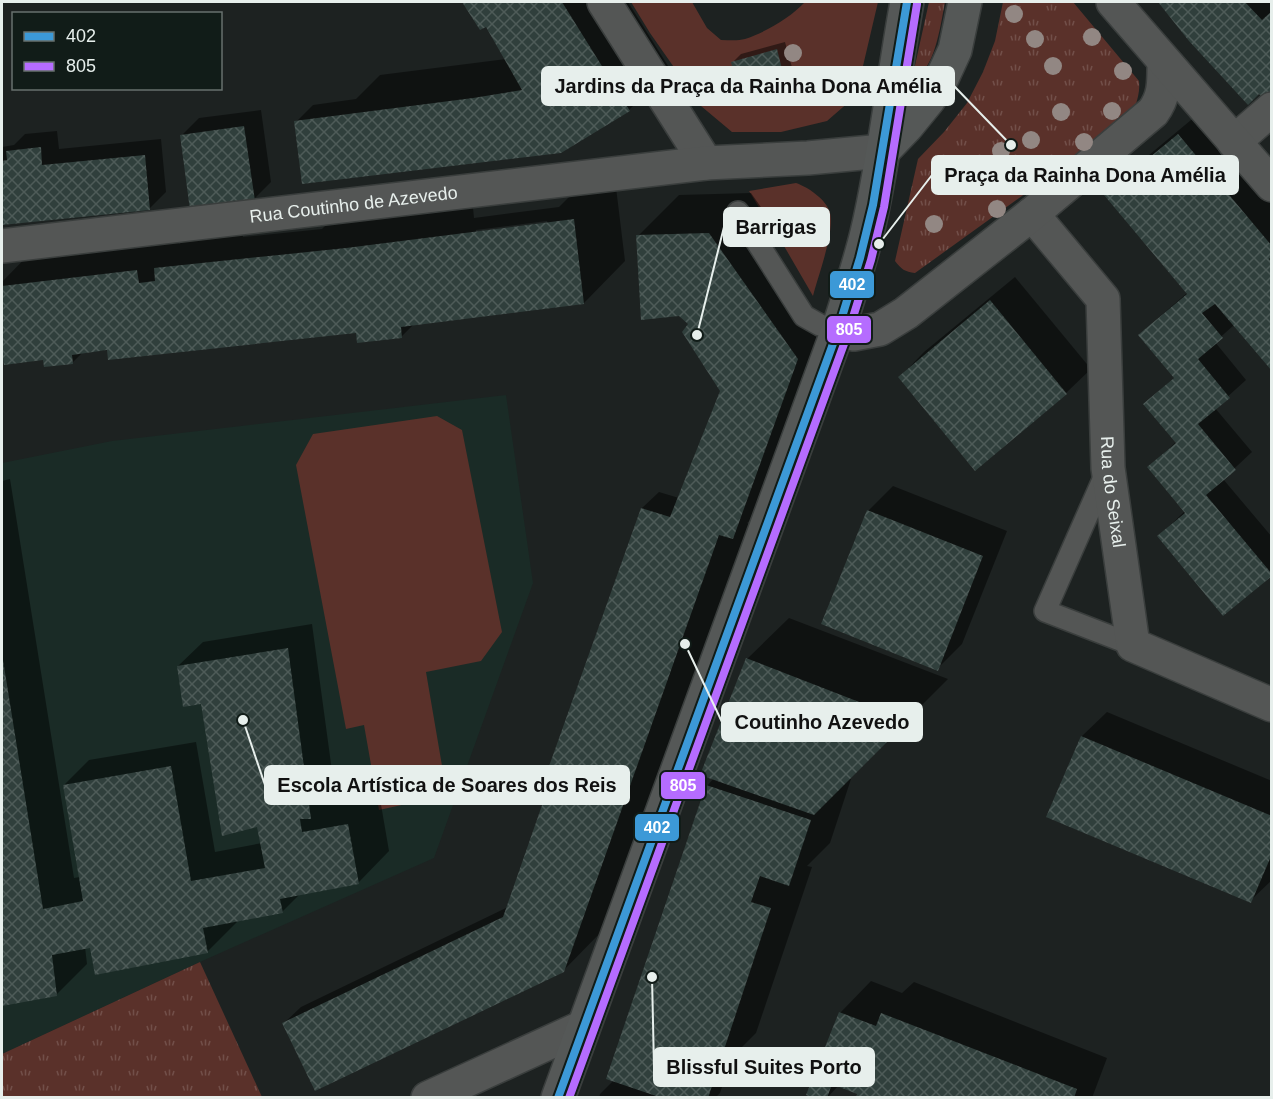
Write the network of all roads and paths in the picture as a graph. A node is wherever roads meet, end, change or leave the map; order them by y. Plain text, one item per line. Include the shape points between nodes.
1 (604, 2) edge
2 (907, 2) edge
3 (965, 2) edge
4 (1113, 2) edge
5 (1164, 62) junction
6 (1272, 109) edge
7 (1234, 142) junction
8 (883, 151) junction
9 (706, 163) junction
10 (1272, 185) edge
11 (738, 212) dead end
12 (1032, 214) junction
13 (2, 246) edge
14 (838, 330) junction
15 (1108, 468) junction
16 (1133, 645) junction
17 (1272, 705) edge
18 (583, 1026) junction
19 (428, 1098) edge
20 (558, 1098) edge

1 - 9 street
2 - 8 main road
3 - 8 main road via 955,50 943,76 929,99
4 - 5 street
5 - 7 street
5 - 12 street via 1163,90 1153,112
6 - 7 street
7 - 10 street
8 - 9 street, Rua Coutinho de Azevedo
8 - 14 main road via 867,232
9 - 13 street, Rua Coutinho de Azevedo
11 - 14 lane via 804,316 820,326
12 - 14 street via 906,314 880,329 854,334
12 - 15 street, Rua do Seixal via 1103,298
14 - 18 main road
15 - 16 street, Rua do Seixal
15 - 16 lane via 1045,611
16 - 17 street
18 - 19 street
18 - 20 main road

